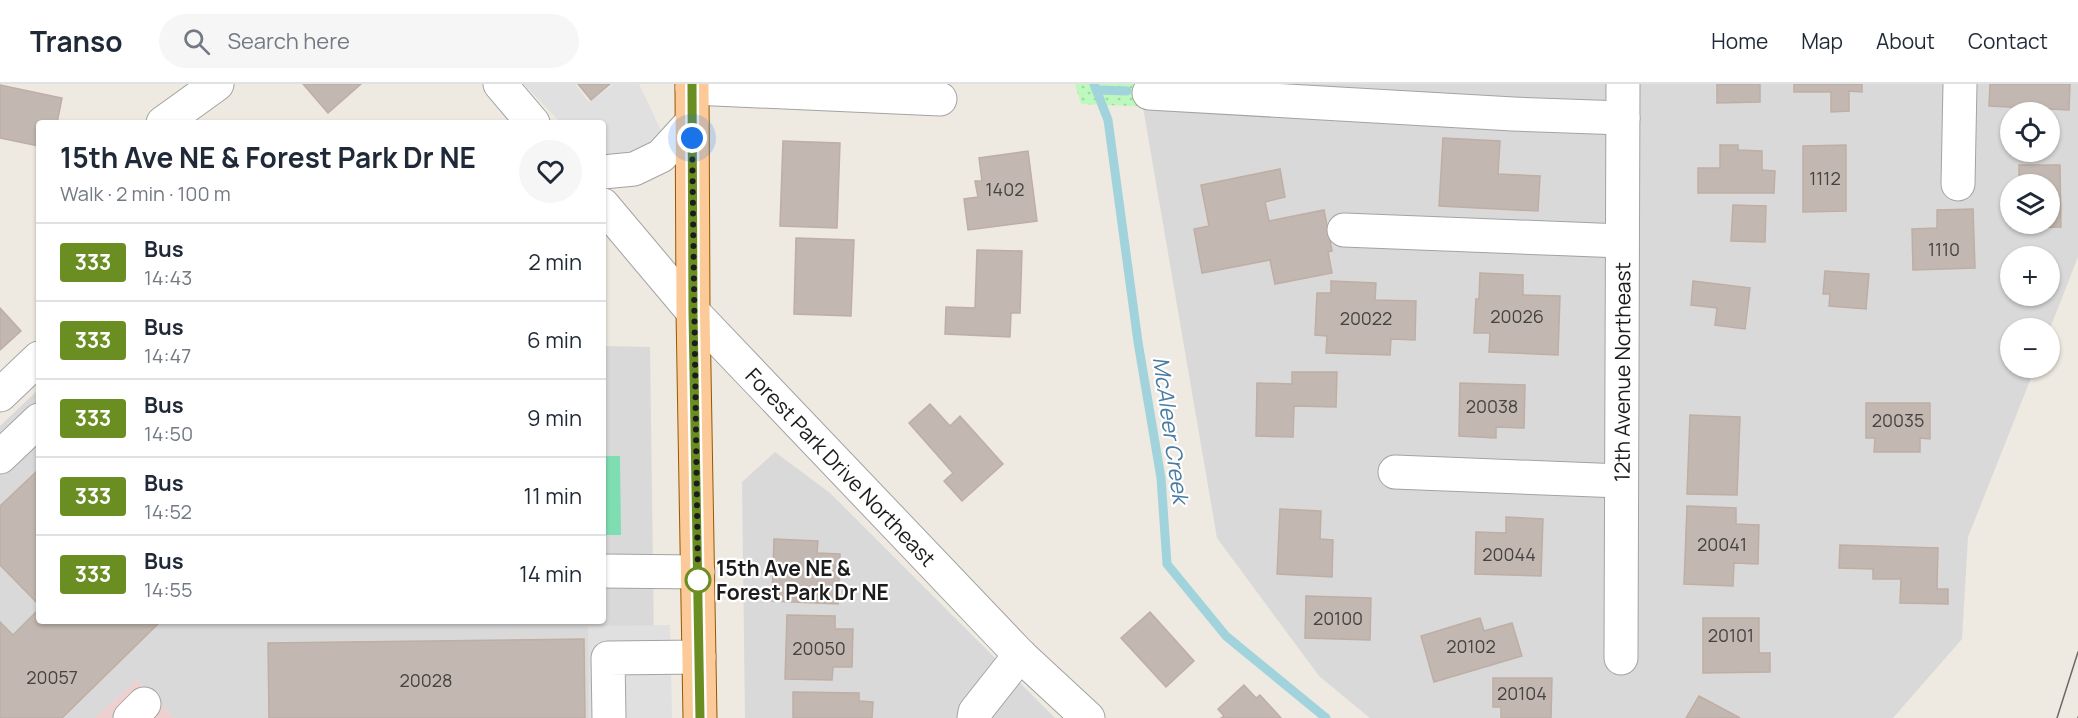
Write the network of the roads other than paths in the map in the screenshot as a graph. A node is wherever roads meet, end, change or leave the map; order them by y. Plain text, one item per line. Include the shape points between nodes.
1 (217, 84) edge
2 (500, 84) edge
3 (1623, 84) edge
4 (1960, 84) edge
5 (692, 86) edge
6 (1149, 93) dead end
7 (940, 99) dead end
8 (1623, 118) junction
9 (167, 120) edge
10 (530, 120) edge
11 (692, 122) junction
12 (606, 172) edge
13 (1958, 184) dead end
14 (606, 210) edge
15 (1344, 230) dead end
16 (1622, 241) junction
17 (693, 312) junction
18 (36, 361) edge
19 (0, 395) edge
20 (36, 423) edge
21 (0, 457) edge
22 (1395, 472) dead end
23 (1620, 481) junction
24 (606, 572) edge
25 (698, 572) junction
26 (1020, 655) junction
27 (699, 657) junction
28 (1621, 658) dead end
29 (609, 718) edge
30 (700, 718) edge
31 (974, 718) edge
32 (1088, 718) edge

1 - 9 street
2 - 10 street
3 - 8 street, 12th Avenue Northeast
4 - 13 street
5 - 7 street
5 - 11 main road
6 - 8 street
8 - 16 street, 12th Avenue Northeast
11 - 12 street via 661,156 634,169
11 - 17 main road
14 - 17 street, Forest Park Drive Northeast
15 - 16 street
16 - 23 street, 12th Avenue Northeast
17 - 25 main road
17 - 26 street, Forest Park Drive Northeast
18 - 19 street
20 - 21 street
22 - 23 street
23 - 28 street, 12th Avenue Northeast
24 - 25 street
25 - 27 main road
26 - 31 street
26 - 32 street, Forest Park Drive Northeast
27 - 29 street via 608,657
27 - 30 main road

